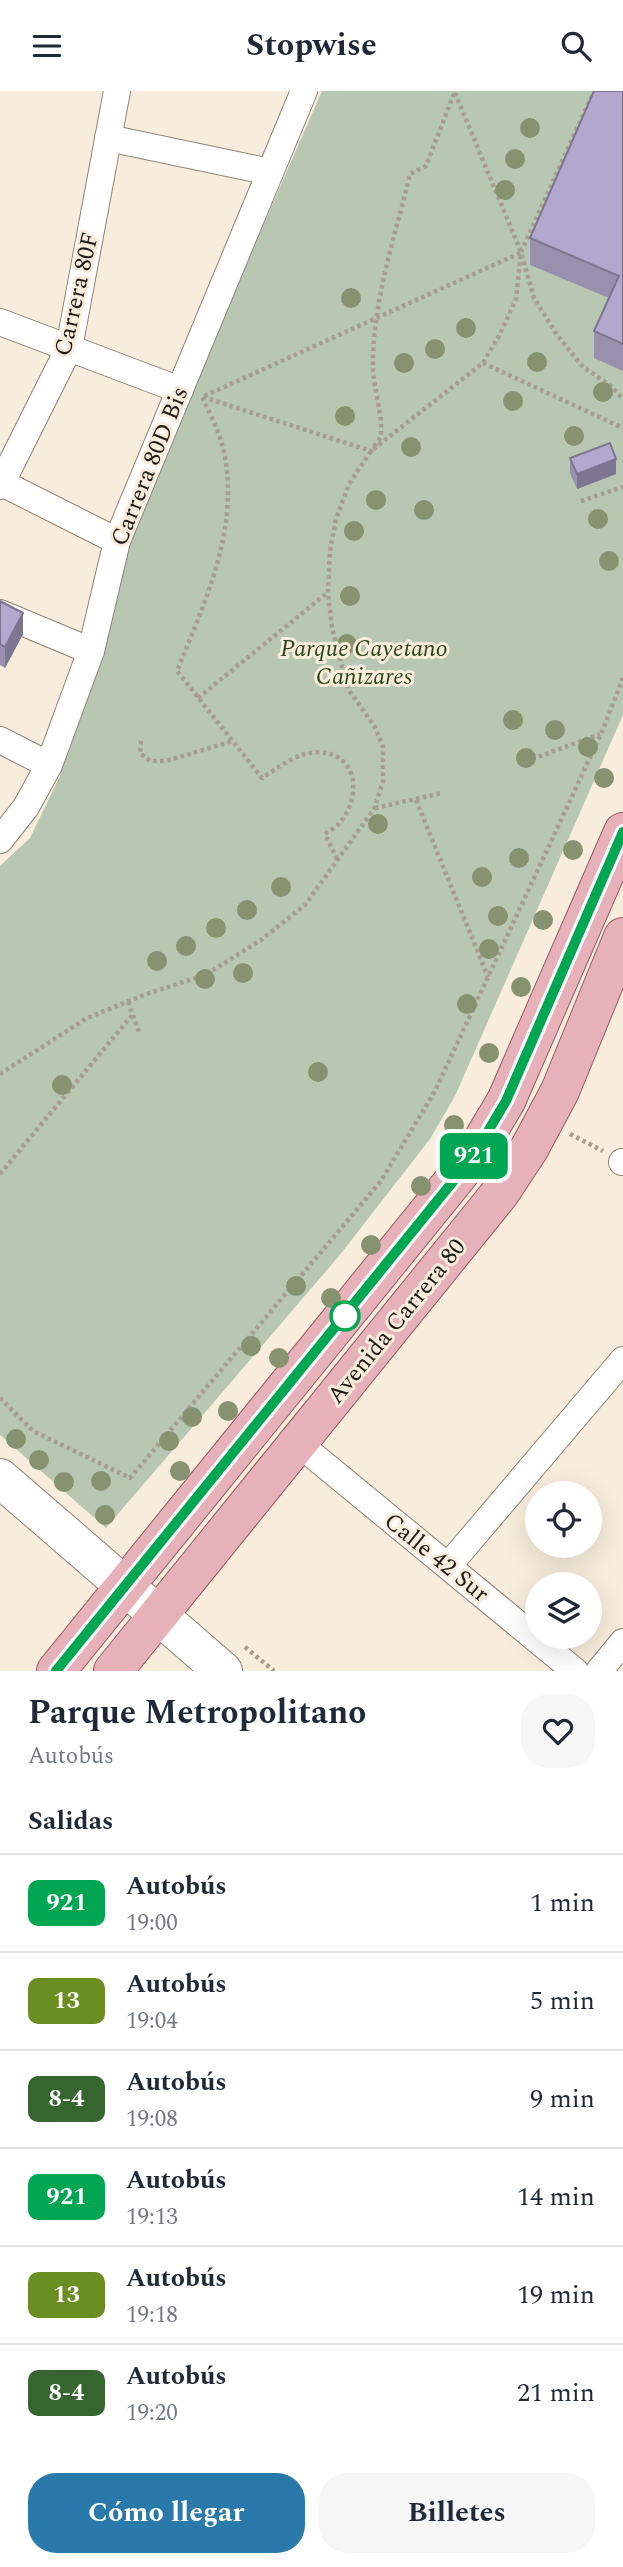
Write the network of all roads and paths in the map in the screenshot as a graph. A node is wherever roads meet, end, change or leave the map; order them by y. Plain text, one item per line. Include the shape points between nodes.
1 (117, 91) edge
2 (304, 91) edge
3 (594, 91) edge
4 (455, 92) edge
5 (108, 138) junction
6 (270, 172) junction
7 (521, 252) junction
8 (377, 318) junction
9 (0, 322) edge
10 (69, 348) junction
11 (483, 363) junction
12 (191, 393) junction
13 (623, 399) edge
14 (623, 428) edge
15 (371, 451) junction
16 (0, 484) edge
17 (623, 487) edge
18 (582, 501) dead end
19 (117, 541) junction
20 (328, 593) junction
21 (0, 613) edge
22 (92, 651) junction
23 (623, 678) edge
24 (198, 698) junction
25 (601, 734) junction
26 (0, 740) edge
27 (141, 741) dead end
28 (233, 741) junction
29 (519, 764) dead end
30 (49, 765) junction
31 (442, 793) dead end
32 (416, 800) junction
33 (374, 809) junction
34 (623, 832) edge
35 (0, 841) edge
36 (337, 860) junction
37 (620, 954) edge
38 (488, 977) junction
39 (128, 1002) junction
40 (133, 1014) junction
41 (139, 1032) dead end
42 (0, 1074) edge
43 (545, 1121) junction
44 (623, 1162) edge
45 (0, 1174) edge
46 (623, 1360) edge
47 (0, 1398) edge
48 (298, 1443) junction
49 (3, 1486) edge
50 (448, 1566) junction
51 (125, 1588) junction
52 (158, 1616) junction
53 (623, 1642) edge
54 (56, 1671) edge
55 (113, 1671) edge
56 (223, 1671) edge
57 (575, 1671) edge
58 (599, 1671) edge

1 - 5 street, Carrera 80F
2 - 6 street, Carrera 80D Bis
3 - 7 path
4 - 7 path
4 - 8 path via 426,166 410,174
5 - 6 street
5 - 10 street, Carrera 80F
6 - 12 street, Carrera 80D Bis
7 - 8 path
7 - 11 path via 516,299
7 - 13 path via 534,298 557,335 583,367
8 - 12 path
8 - 15 path via 372,370 381,425 380,438
9 - 10 street
10 - 12 street
10 - 16 street, Carrera 80F
11 - 14 path
11 - 15 path
12 - 15 path
12 - 19 street, Carrera 80D Bis
12 - 24 path via 224,451 229,499 223,543 209,590 177,671
15 - 20 path via 349,484 337,519
16 - 19 street
17 - 18 path
19 - 22 street, Carrera 80D Bis
20 - 24 path
20 - 33 path via 348,689 383,747 383,782
21 - 22 street
22 - 30 street, Carrera 80D Bis
23 - 25 path
24 - 28 path
25 - 29 path
25 - 38 path
26 - 30 street
27 - 28 path via 140,753 150,761 166,761
28 - 36 path via 262,778 312,753 337,756 348,766 355,783 352,799 341,822 325,834
30 - 35 street, Carrera 80D Bis
31 - 32 path
32 - 33 path
32 - 38 path
33 - 36 path
34 - 51 main road, Avenida Carrera 80 via 506,1101 472,1158
36 - 39 path via 305,905 261,940 207,974
37 - 43 main road, Avenida Carrera 80
38 - 47 path via 435,1091 381,1181 130,1478 33,1430
39 - 40 path
39 - 42 path via 87,1019
40 - 41 path
40 - 45 path
43 - 44 path
43 - 48 main road, Avenida Carrera 80 via 500,1193
46 - 50 street
48 - 50 street, Calle 42 Sur
48 - 52 main road, Avenida Carrera 80
49 - 51 street
50 - 57 street, Calle 42 Sur
51 - 52 street
51 - 54 main road, Avenida Carrera 80
52 - 55 main road, Avenida Carrera 80
52 - 56 street
53 - 58 street

